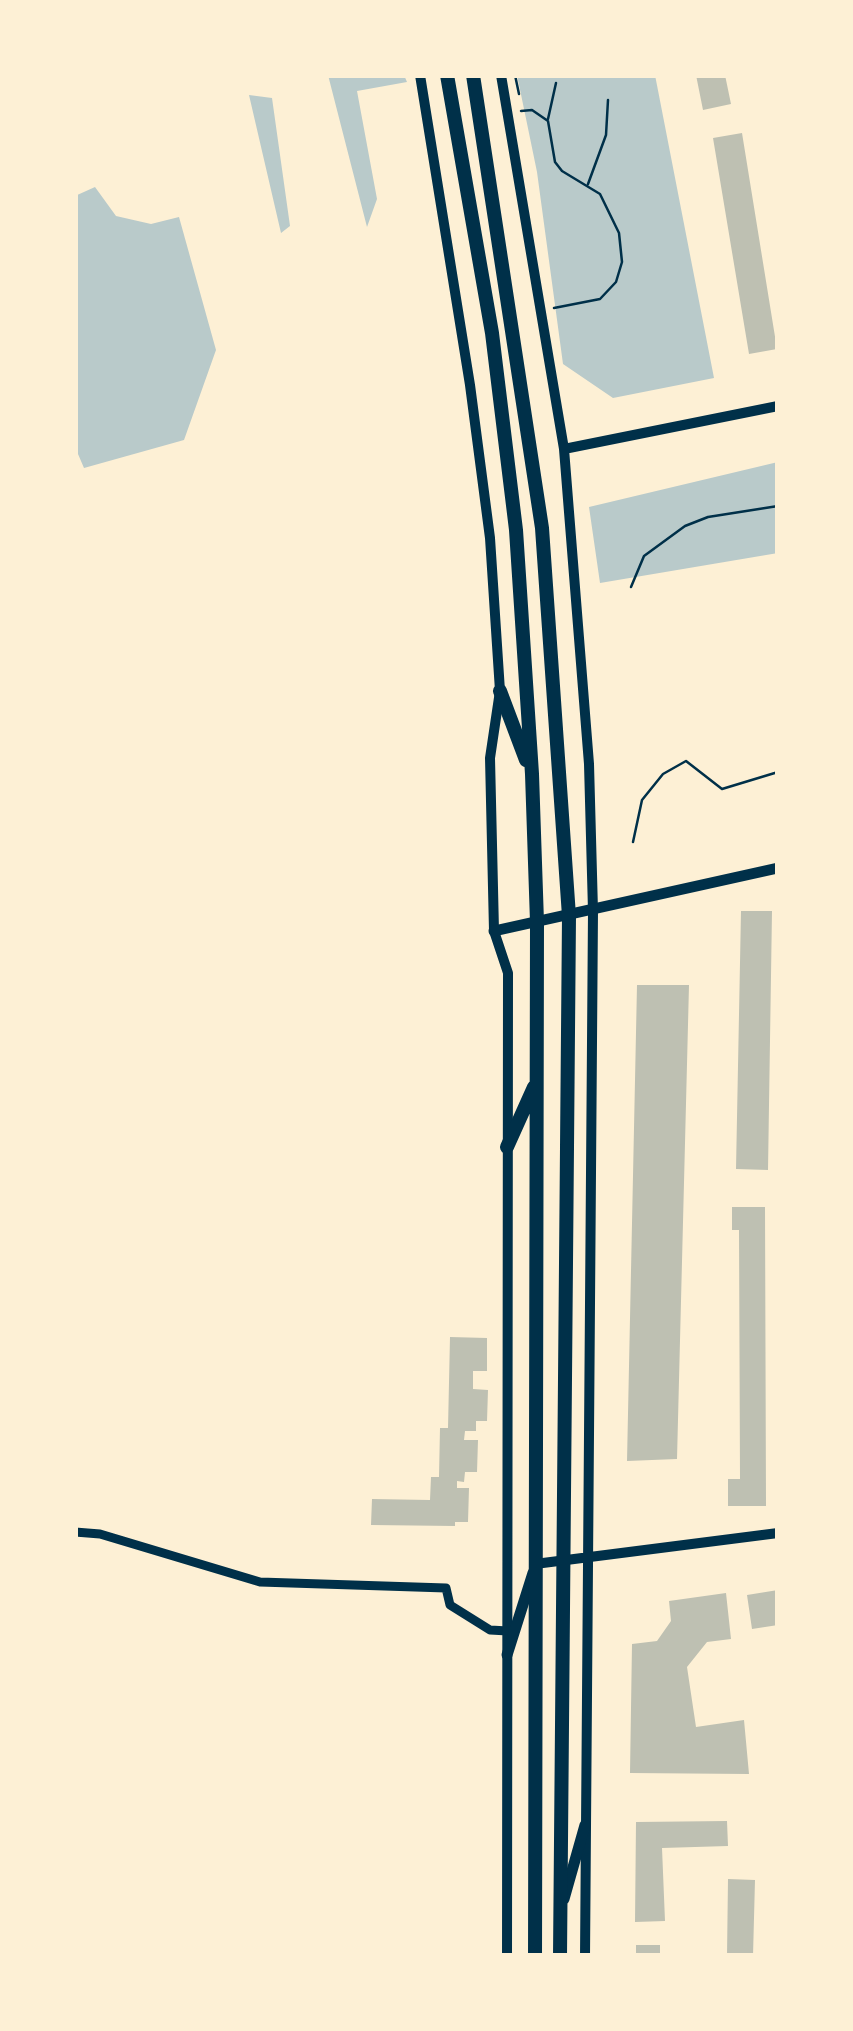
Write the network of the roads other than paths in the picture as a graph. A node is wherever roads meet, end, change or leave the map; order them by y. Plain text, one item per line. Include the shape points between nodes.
1 (420, 75) edge
2 (447, 75) edge
3 (473, 75) edge
4 (501, 75) edge
5 (778, 406) edge
6 (564, 449) junction
7 (500, 690) junction
8 (532, 774) junction
9 (778, 868) edge
10 (594, 911) junction
11 (569, 916) junction
12 (536, 922) junction
13 (494, 931) junction
14 (536, 1082) junction
15 (508, 1147) junction
16 (75, 1532) edge
17 (778, 1533) edge
18 (588, 1558) junction
19 (563, 1561) junction
20 (535, 1564) junction
21 (508, 1630) junction
22 (507, 1654) junction
23 (585, 1825) junction
24 (560, 1913) junction
25 (507, 1956) edge
26 (535, 1956) edge
27 (560, 1956) edge
28 (585, 1956) edge

1 - 7 street via 478,442
2 - 8 main road via 492,332 516,530
3 - 11 main road via 542,528
4 - 6 street
5 - 6 street
6 - 10 street
7 - 8 main road
7 - 13 street via 490,758
8 - 12 main road
9 - 10 main road
10 - 11 main road
10 - 18 street
11 - 12 main road
11 - 19 main road
12 - 13 main road
12 - 14 main road
13 - 15 street via 508,973
14 - 15 main road
14 - 20 main road
15 - 21 street
16 - 21 street via 260,1582 446,1588 450,1605 490,1630
17 - 18 street
18 - 19 street
18 - 23 street
19 - 20 street
19 - 24 main road
20 - 22 main road
20 - 26 main road
21 - 22 street
22 - 25 street
23 - 24 main road
23 - 28 street
24 - 27 main road

